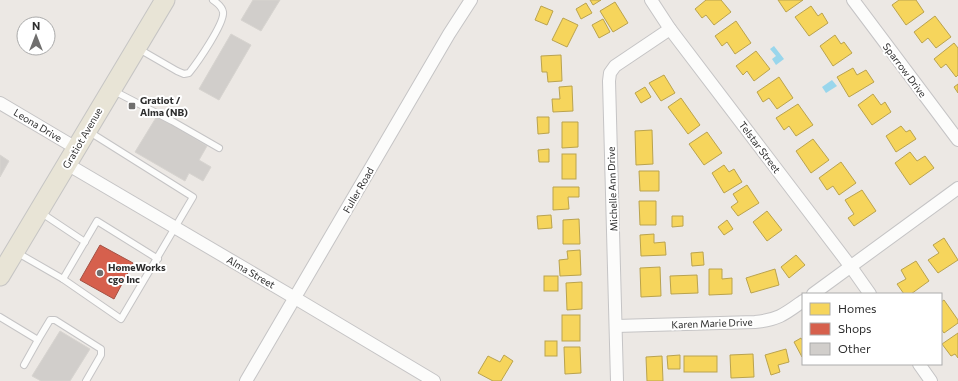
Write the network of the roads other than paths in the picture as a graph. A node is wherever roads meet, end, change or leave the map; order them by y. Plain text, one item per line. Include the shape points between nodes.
1 (164, 0) edge
2 (212, 0) edge
3 (471, 0) edge
4 (651, 0) edge
5 (853, 0) edge
6 (670, 29) junction
7 (136, 47) junction
8 (111, 89) junction
9 (0, 103) edge
10 (86, 130) junction
11 (958, 140) edge
12 (76, 148) junction
13 (219, 148) dead end
14 (66, 164) junction
15 (958, 188) edge
16 (38, 212) junction
17 (175, 227) junction
18 (85, 242) junction
19 (15, 251) junction
20 (158, 259) junction
21 (851, 267) junction
22 (0, 276) edge
23 (63, 280) junction
24 (814, 293) edge
25 (869, 293) edge
26 (295, 298) junction
27 (802, 302) edge
28 (0, 316) edge
29 (616, 326) junction
30 (38, 340) junction
31 (24, 365) dead end
32 (920, 366) edge
33 (86, 381) edge
34 (246, 381) edge
35 (434, 381) edge
36 (617, 381) edge
37 (921, 381) edge
38 (931, 381) edge

1 - 7 main road, Gratiot Avenue
2 - 7 lane via 223,10 223,16 213,37 189,73 177,71
3 - 26 street, Fuller Road
4 - 6 street, Telstar Street
5 - 11 street, Sparrow Drive
6 - 21 street, Telstar Street
6 - 29 street, Michelle Ann Drive via 615,66 610,73
7 - 8 main road, Gratiot Avenue
8 - 10 main road, Gratiot Avenue
8 - 13 lane
9 - 12 street, Leona Drive
10 - 12 main road, Gratiot Avenue
10 - 17 lane via 193,198
12 - 14 main road, Gratiot Avenue
14 - 16 main road, Gratiot Avenue
14 - 17 street, Alma Street
15 - 21 street
16 - 18 lane
16 - 19 main road, Gratiot Avenue
17 - 20 lane
17 - 26 street, Alma Street
18 - 20 lane via 97,221
18 - 23 lane
19 - 22 main road, Gratiot Avenue
19 - 23 lane
20 - 23 lane via 121,319
21 - 24 street
21 - 25 street, Telstar Street
26 - 34 street, Fuller Road
26 - 35 street, Alma Street
27 - 29 street, Karen Marie Drive via 770,321
28 - 30 lane
29 - 36 street, Michelle Ann Drive
30 - 31 lane
30 - 33 lane via 50,320 55,320 101,349 101,355
32 - 37 street
32 - 38 street

